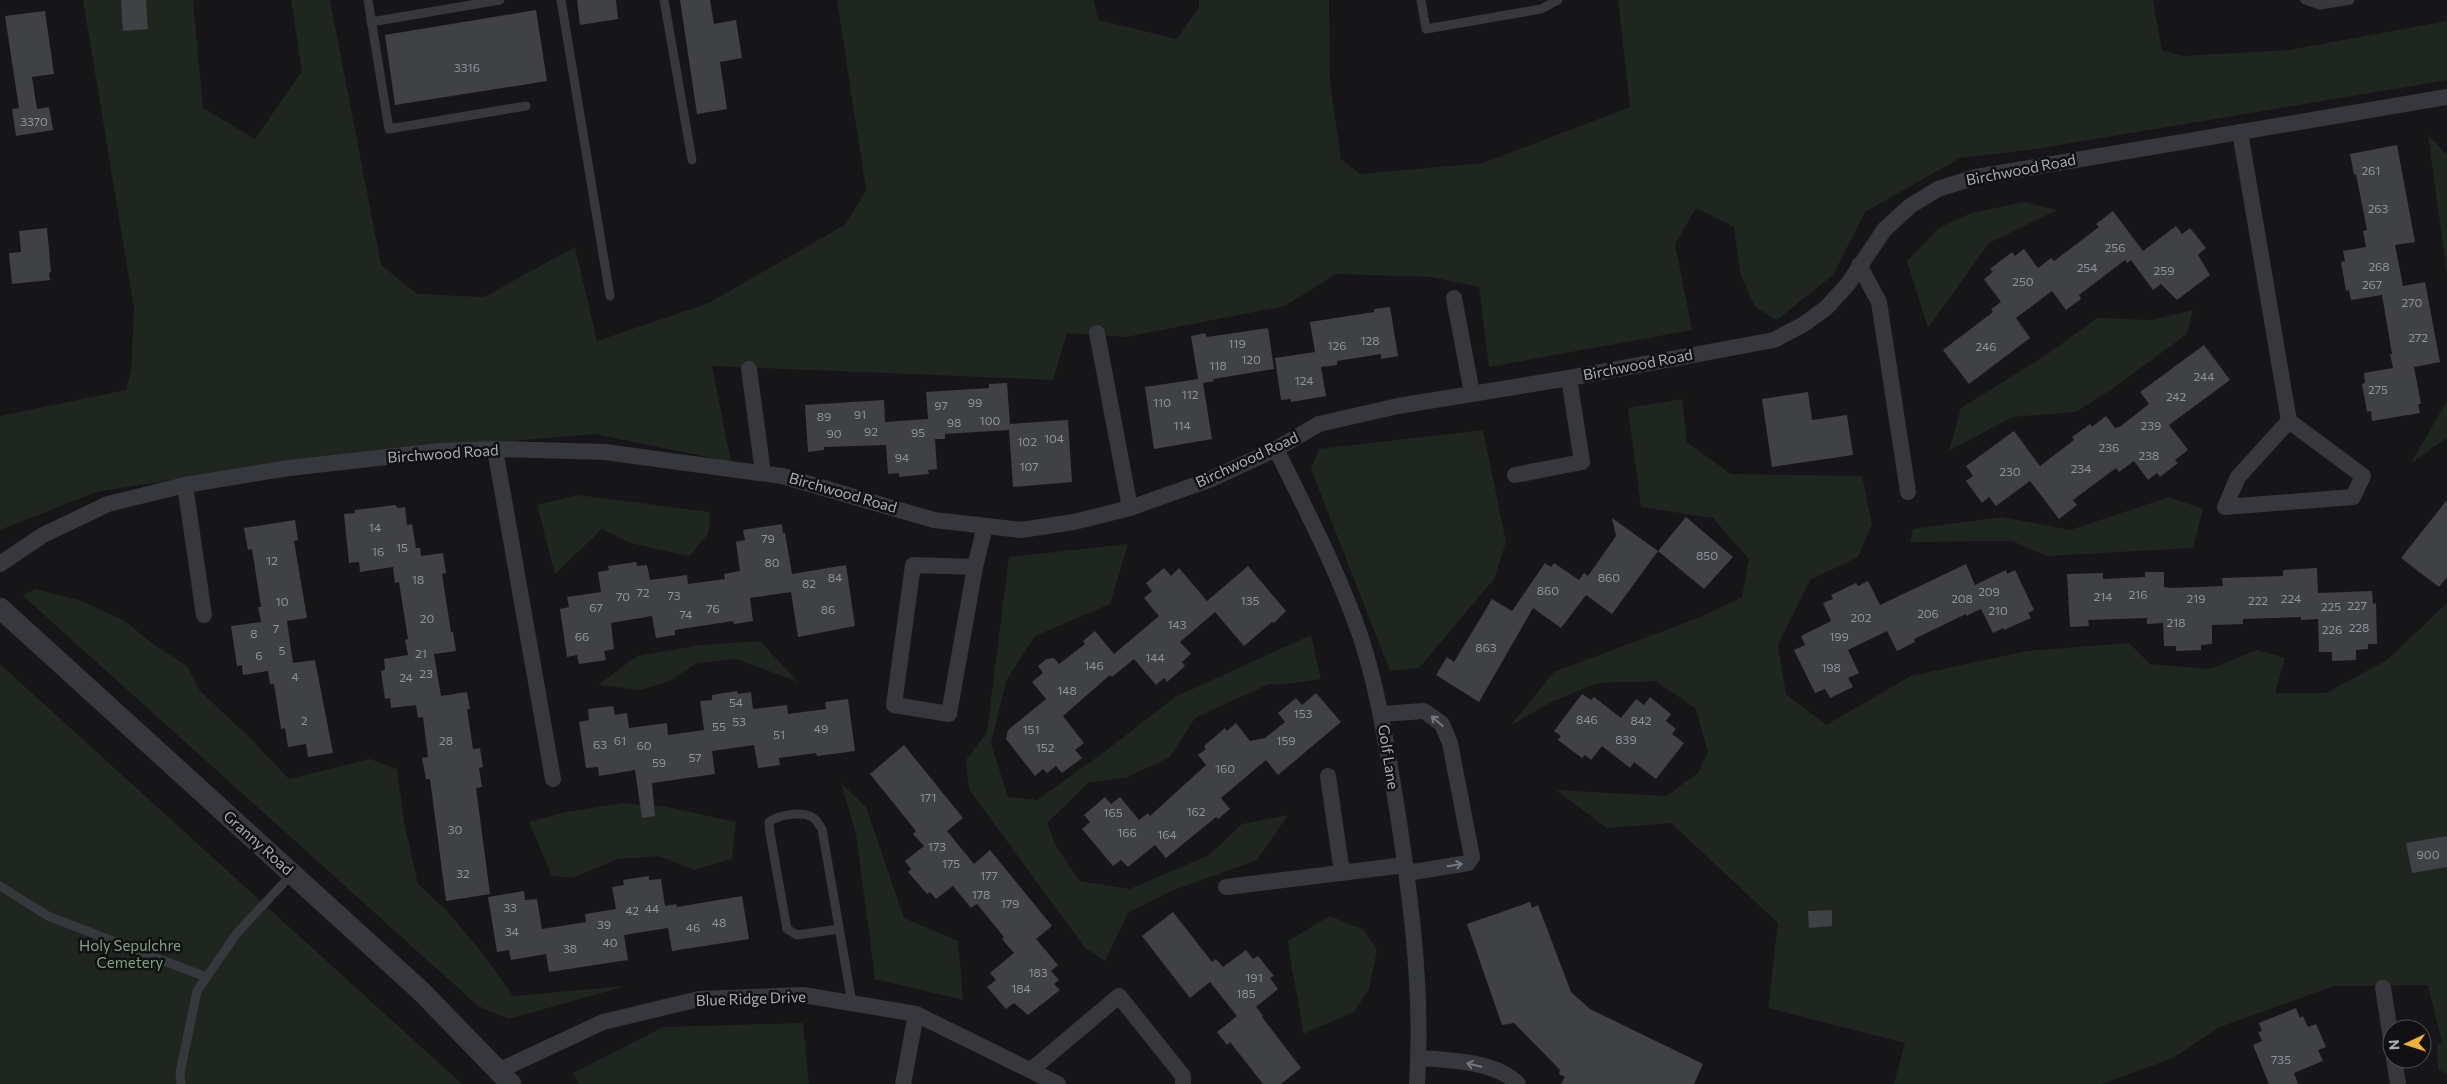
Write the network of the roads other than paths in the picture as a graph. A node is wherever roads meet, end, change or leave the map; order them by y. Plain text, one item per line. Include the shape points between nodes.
1 (368, 0) edge
2 (500, 0) edge
3 (561, 0) edge
4 (664, 0) edge
5 (1421, 0) edge
6 (1558, 0) edge
7 (2305, 0) edge
8 (2350, 0) edge
9 (371, 22) junction
10 (2447, 97) edge
11 (526, 106) dead end
12 (2240, 132) junction
13 (692, 160) dead end
14 (1859, 265) junction
15 (610, 296) dead end
16 (1454, 298) dead end
17 (1097, 333) dead end
18 (748, 369) dead end
19 (1569, 378) junction
20 (1472, 393) junction
21 (2289, 420) junction
22 (495, 449) junction
23 (1276, 449) junction
24 (763, 473) junction
25 (1515, 475) dead end
26 (185, 485) junction
27 (1908, 492) dead end
28 (1130, 508) junction
29 (985, 526) junction
30 (0, 564) edge
31 (975, 567) junction
32 (0, 608) edge
33 (204, 615) dead end
34 (1382, 714) junction
35 (1328, 776) dead end
36 (553, 779) dead end
37 (1406, 869) junction
38 (1342, 873) junction
39 (292, 874) junction
40 (0, 886) edge
41 (1226, 887) dead end
42 (839, 929) junction
43 (206, 977) junction
44 (2383, 988) dead end
45 (852, 1003) junction
46 (916, 1014) junction
47 (2388, 1019) edge
48 (1419, 1058) junction
49 (2396, 1069) edge
50 (1031, 1070) junction
51 (504, 1078) edge
52 (181, 1084) edge
53 (903, 1084) edge
54 (1058, 1084) edge
55 (1183, 1084) edge
56 (1417, 1084) edge
57 (1518, 1084) edge
58 (2398, 1084) edge

1 - 9 lane
2 - 9 lane
3 - 15 lane
4 - 13 lane
5 - 6 lane via 1426,28 1541,9
7 - 8 lane via 2320,5
9 - 11 lane via 389,129
10 - 12 street, Birchwood Road
12 - 14 street, Birchwood Road via 2008,170 1938,189 1910,206 1884,230
12 - 21 street
14 - 19 street, Birchwood Road via 1848,284 1826,308 1774,340
14 - 27 street via 1879,302
16 - 20 street
17 - 28 street
18 - 24 street
19 - 20 street, Birchwood Road
19 - 25 street via 1582,462
20 - 23 street, Birchwood Road via 1319,424
21 - 21 street via 2238,477 2225,507 2353,497 2363,476
22 - 24 street, Birchwood Road via 604,452
22 - 26 street, Birchwood Road via 440,451 289,468
22 - 36 street
23 - 28 street, Birchwood Road via 1209,480
23 - 34 street, Golf Lane via 1325,548 1360,635
24 - 29 street, Birchwood Road via 934,520
26 - 30 street, Birchwood Road via 108,504 43,535
26 - 33 street
28 - 29 street, Birchwood Road via 1074,522 1021,530
29 - 31 street
31 - 31 street via 913,565 894,706 949,714
32 - 39 street, Granny Road
34 - 37 street, Golf Lane
37 -> 34 street via 1468,863 1472,857 1450,743 1442,724 1424,711
35 - 38 street
37 - 38 street
37 - 48 street, Golf Lane via 1412,911
38 - 41 street
39 - 43 lane via 237,933
39 - 51 street, Granny Road via 422,992
40 - 43 lane via 48,916
42 - 42 lane via 822,829 813,817 802,814 776,817 769,822 770,834 787,929 797,935
42 - 45 lane
43 - 52 lane via 197,991 180,1073
44 - 47 street
45 - 46 street, Blue Ridge Drive
45 - 51 street, Blue Ridge Drive via 803,995 699,999 603,1022
46 - 50 street, Blue Ridge Drive
46 - 53 street
48 - 56 street, Golf Lane
57 -> 48 street via 1501,1072 1475,1064
49 - 58 street
50 - 54 street, Blue Ridge Drive
50 - 55 street via 1119,996 1183,1076

